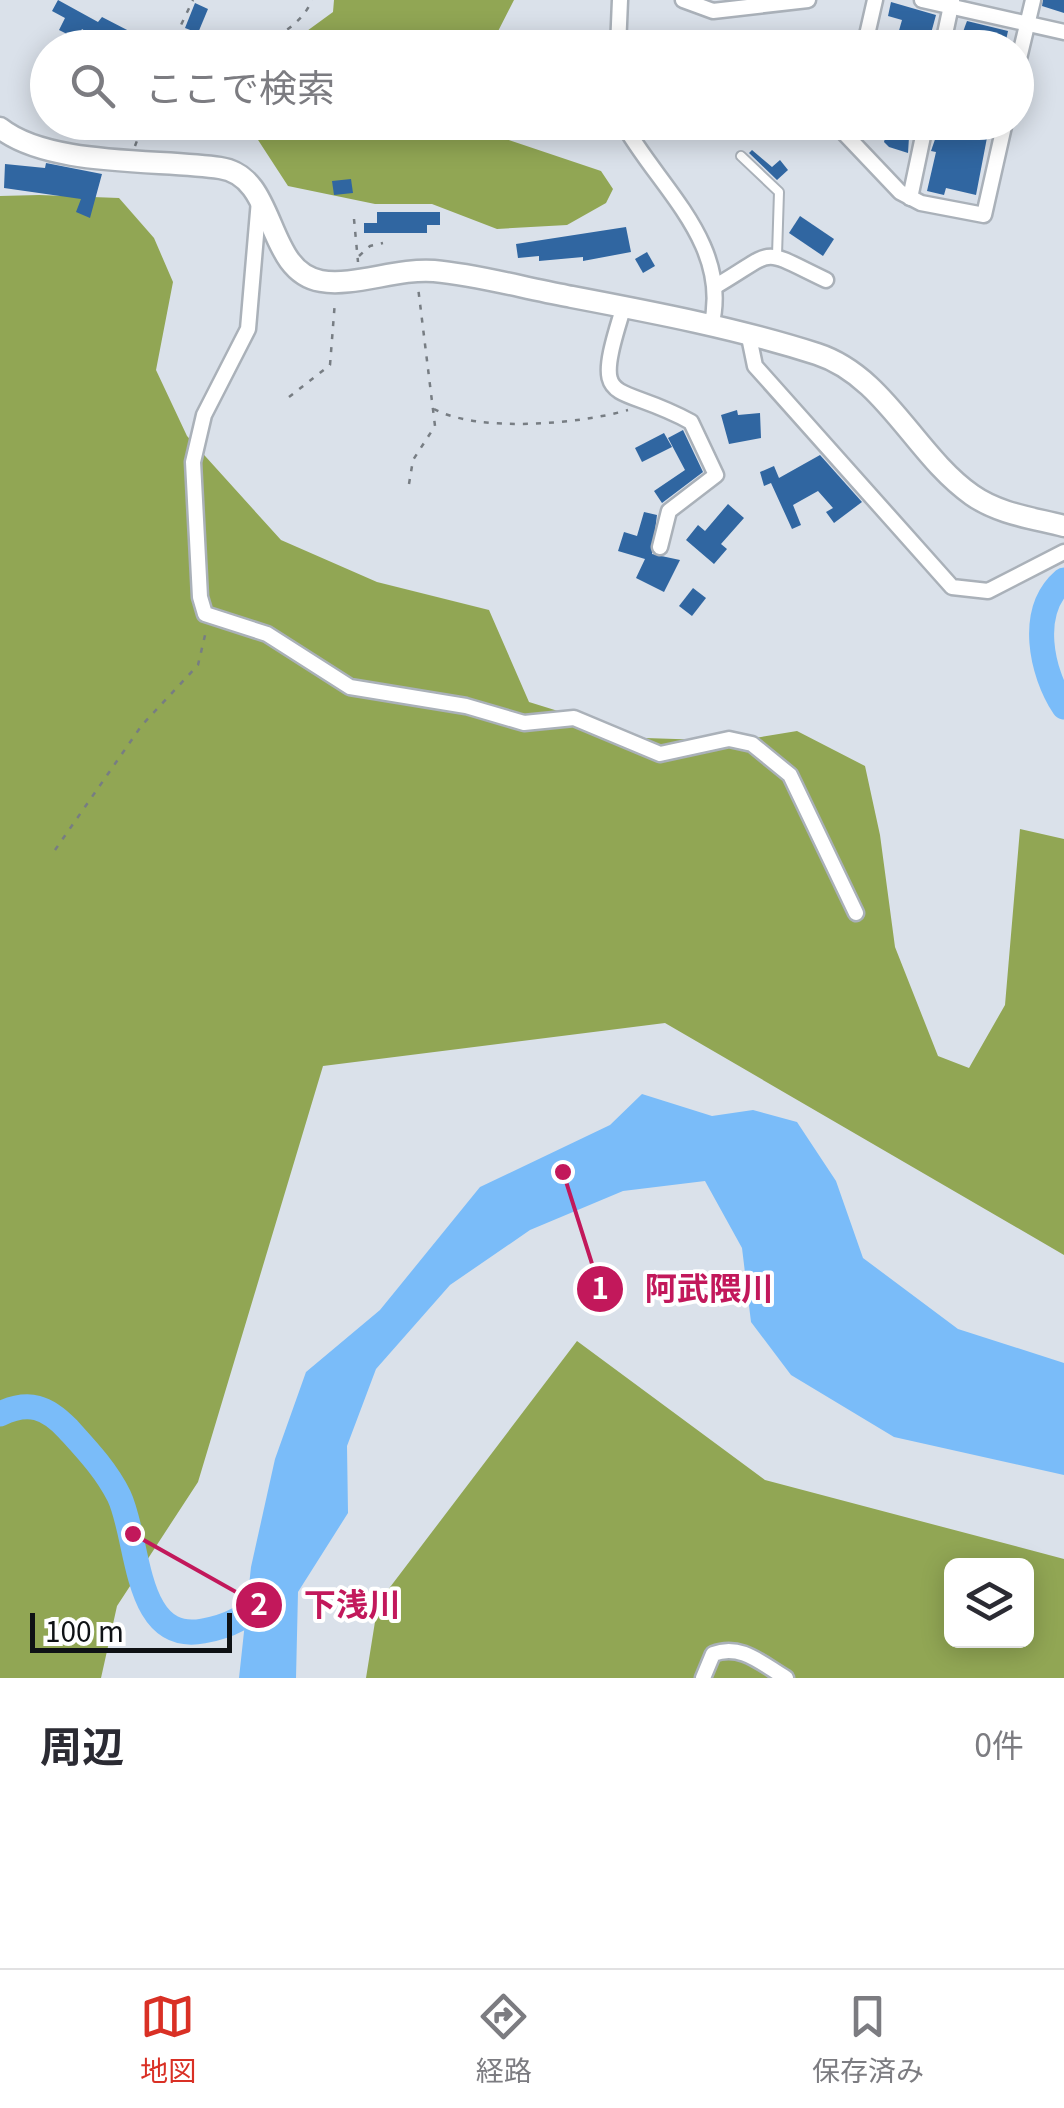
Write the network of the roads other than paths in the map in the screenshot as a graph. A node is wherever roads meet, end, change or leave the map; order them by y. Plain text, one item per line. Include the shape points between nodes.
1 (620, 0) edge
2 (684, 0) edge
3 (808, 0) edge
4 (875, 0) edge
5 (922, 0) edge
6 (1033, 0) edge
7 (951, 3) edge
8 (1027, 26) junction
9 (619, 30) edge
10 (868, 30) edge
11 (946, 30) edge
12 (1026, 30) edge
13 (1064, 32) edge
14 (0, 128) edge
15 (634, 140) edge
16 (852, 140) edge
17 (922, 140) edge
18 (1001, 140) edge
19 (741, 156) dead end
20 (910, 198) junction
21 (259, 199) junction
22 (777, 255) junction
23 (826, 280) dead end
24 (716, 286) junction
25 (624, 306) junction
26 (711, 326) junction
27 (748, 337) junction
28 (1064, 526) edge
29 (660, 547) dead end
30 (1064, 552) edge
31 (856, 913) dead end
32 (703, 1678) edge
33 (786, 1678) edge

1 - 9 street
2 - 3 street via 713,11
4 - 10 street
5 - 7 street
6 - 8 street
7 - 8 street
7 - 11 street
8 - 12 street
8 - 13 street
14 - 21 street via 27,143 130,162 222,168 242,177
15 - 24 street via 710,252
16 - 20 street
17 - 20 street
18 - 20 street via 984,215
19 - 22 lane via 779,192
21 - 25 street via 296,268 322,281 358,267 417,271
21 - 31 street via 248,329 204,415 193,462 206,614 267,634 350,687 524,723 574,718 660,754 729,739 752,744 790,775
22 - 23 street
22 - 24 street via 756,257
24 - 26 street
25 - 26 street
25 - 29 street via 607,374 614,388 691,422 716,475 669,510
26 - 27 street
27 - 28 street via 813,353 854,372 973,496
27 - 30 street via 755,366 952,587 988,591
32 - 33 street via 713,1654 726,1649

